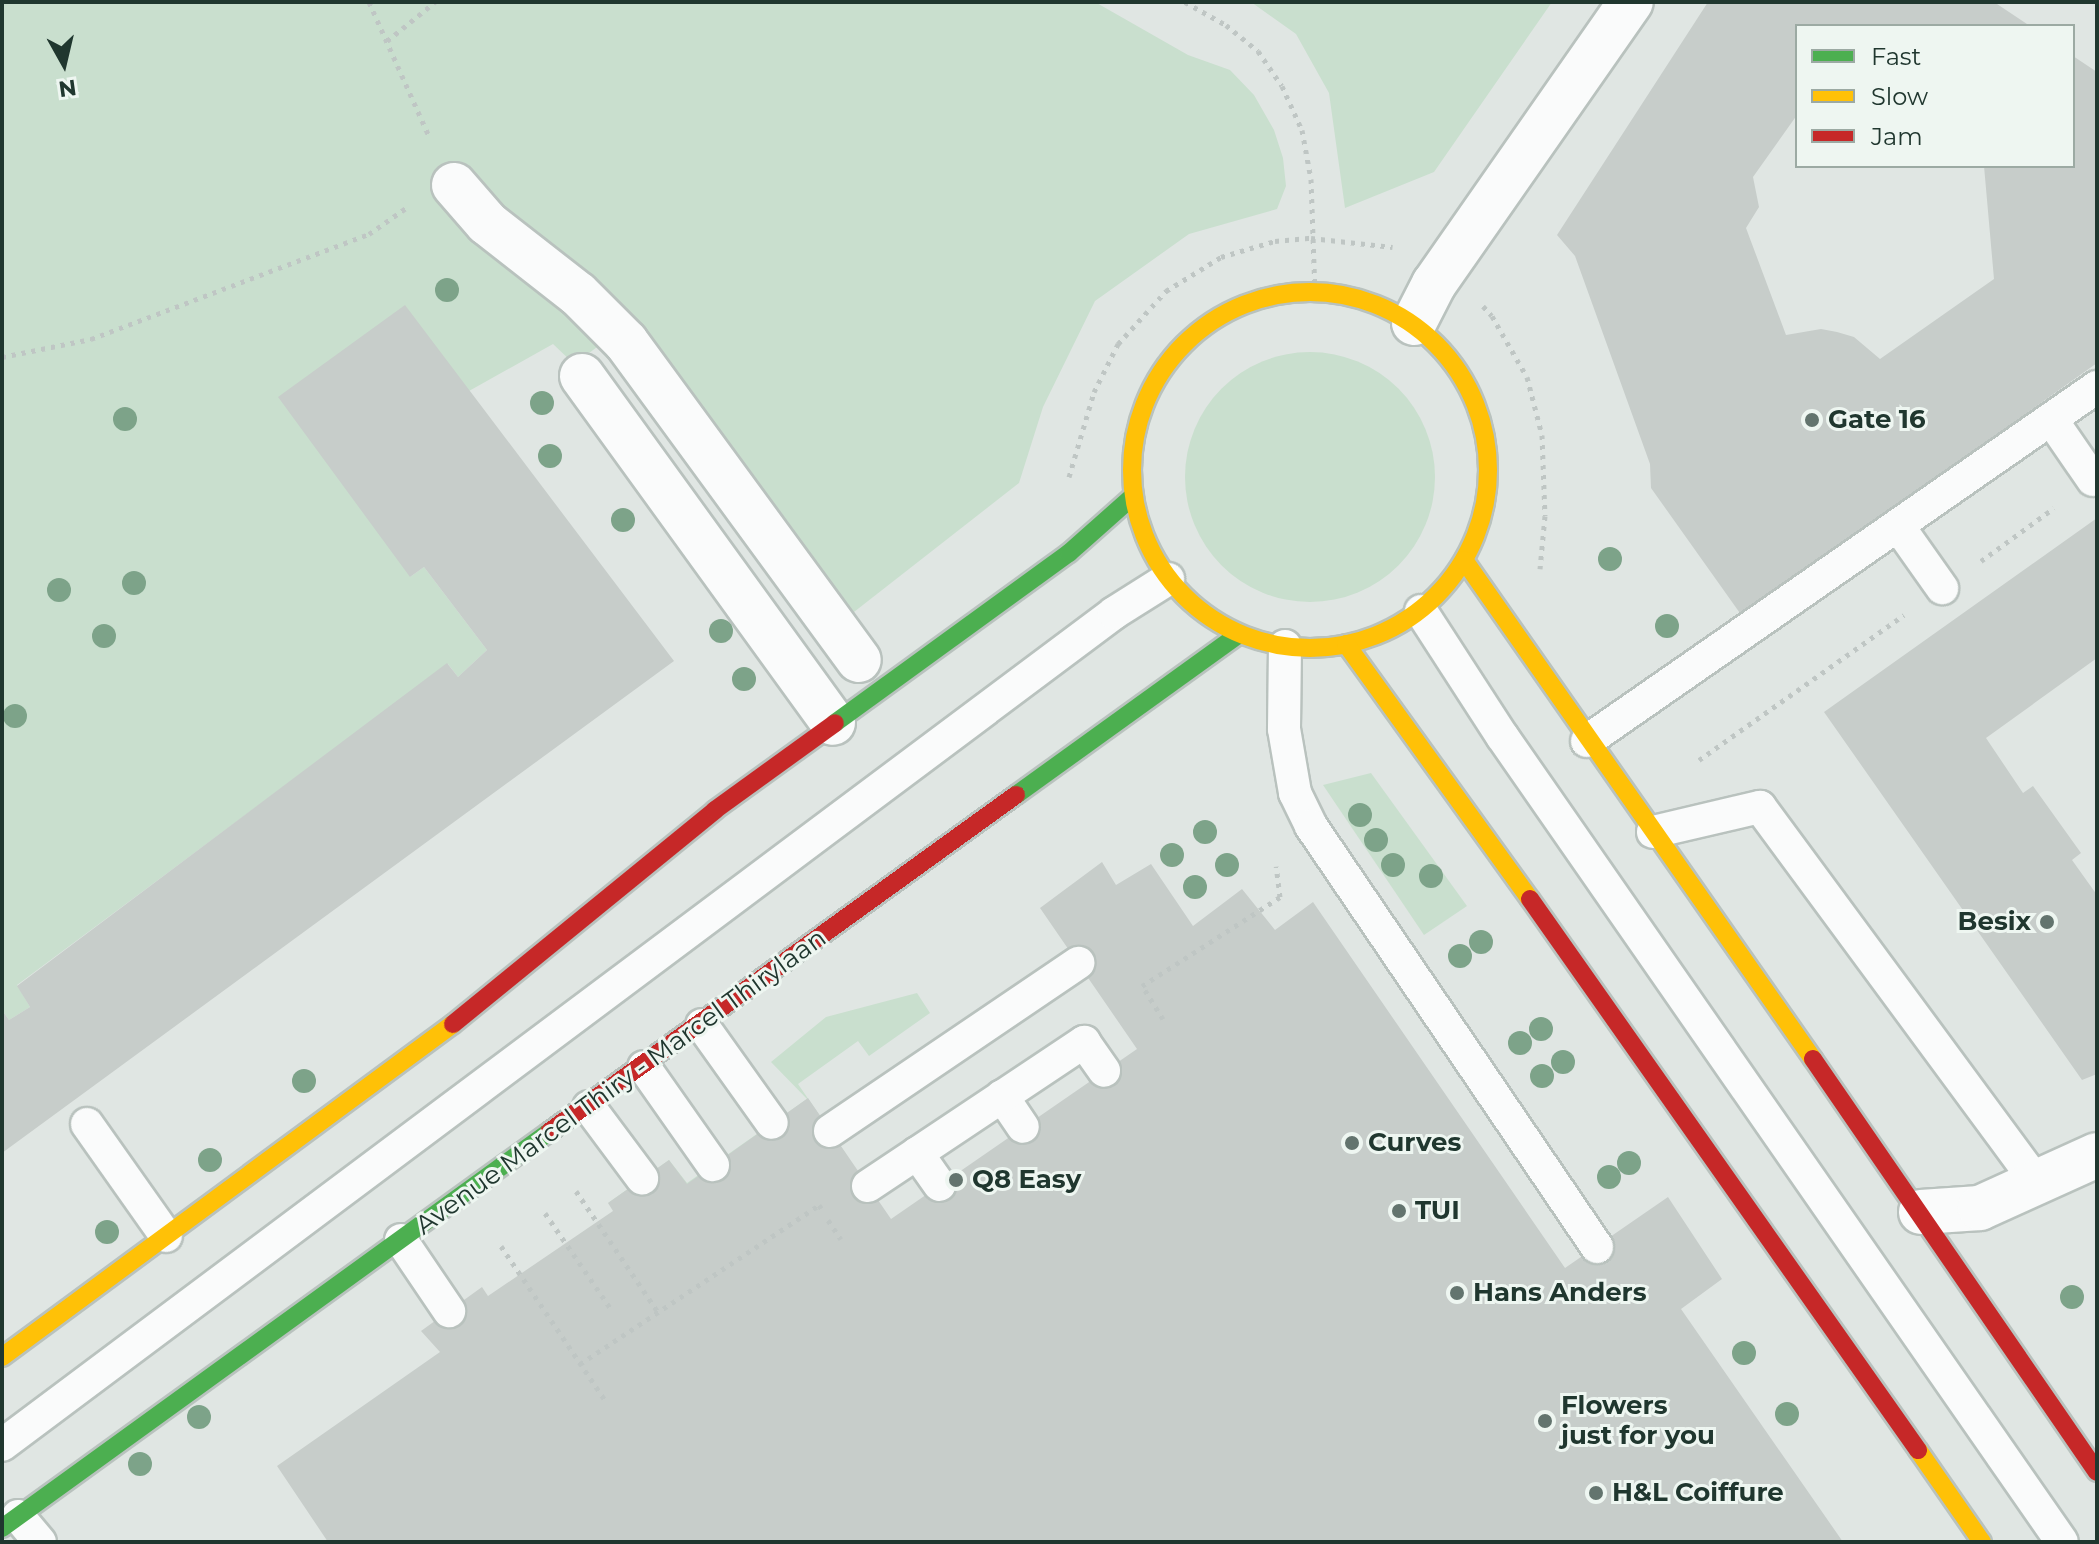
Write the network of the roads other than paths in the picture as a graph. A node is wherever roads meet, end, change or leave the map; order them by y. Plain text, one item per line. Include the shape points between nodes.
1 (1631, 2) edge
2 (452, 181) road end
3 (1414, 323) junction
4 (582, 376) dead end
5 (2097, 387) edge
6 (2051, 419) junction
7 (2093, 480) road end
8 (1132, 497) junction
9 (1899, 527) junction
10 (1464, 560) junction
11 (1168, 579) junction
12 (1942, 588) road end
13 (1421, 611) junction
14 (1239, 634) junction
15 (1346, 644) junction
16 (1285, 646) junction
17 (859, 660) dead end
18 (833, 723) junction
19 (1587, 741) junction
20 (1653, 832) junction
21 (1078, 963) dead end
22 (702, 1025) junction
23 (644, 1067) junction
24 (1104, 1071) dead end
25 (1002, 1096) junction
26 (589, 1107) junction
27 (772, 1123) dead end
28 (87, 1124) dead end
29 (1023, 1127) dead end
30 (830, 1131) dead end
31 (917, 1153) junction
32 (2097, 1155) edge
33 (713, 1165) dead end
34 (642, 1178) dead end
35 (2035, 1180) junction
36 (939, 1185) dead end
37 (868, 1186) dead end
38 (1921, 1212) junction
39 (166, 1236) junction
40 (401, 1240) junction
41 (1597, 1247) dead end
42 (449, 1311) dead end
43 (4, 1350) edge
44 (2, 1445) edge
45 (2097, 1472) edge
46 (10, 1522) edge
47 (40, 1542) edge
48 (1982, 1542) edge
49 (2062, 1542) edge

1 - 3 street via 1442,273
2 - 17 street via 487,223 578,294 626,342
3 - 8 main road via 1349,296 1315,291 1276,294 1238,306 1204,326 1175,352 1153,383 1138,419
3 - 10 main road via 1465,379 1483,427 1488,490 1480,527
4 - 18 street
5 - 6 lane
6 - 7 lane
6 - 9 lane
8 - 11 main road via 1145,540
8 - 18 main road via 1069,553
9 - 12 lane
9 - 19 lane
10 - 13 main road
10 - 19 main road
11 - 14 main road via 1188,601
11 - 44 lane via 1114,613
13 - 15 main road
13 - 49 lane via 1502,736
14 - 16 main road
14 - 22 main road, Avenue Marcel Thiry - Marcel Thirylaan
15 - 16 main road
15 - 48 main road
16 - 41 lane via 1284,729 1295,793 1311,826
18 - 39 main road via 715,810 486,999
19 - 20 main road
20 - 35 lane via 1760,807
20 - 38 main road
21 - 30 lane
22 - 23 main road, Avenue Marcel Thiry - Marcel Thirylaan
22 - 27 lane
23 - 26 main road, Avenue Marcel Thiry - Marcel Thirylaan
23 - 33 lane
24 - 25 lane via 1084,1042
25 - 29 lane
25 - 31 lane
26 - 34 lane
26 - 40 main road, Avenue Marcel Thiry - Marcel Thirylaan
28 - 39 lane
31 - 36 lane
31 - 37 lane
32 - 35 street
35 - 38 street via 1980,1208
38 - 45 main road
39 - 43 main road
40 - 42 lane
40 - 46 main road, Avenue Marcel Thiry - Marcel Thirylaan
46 - 47 lane

